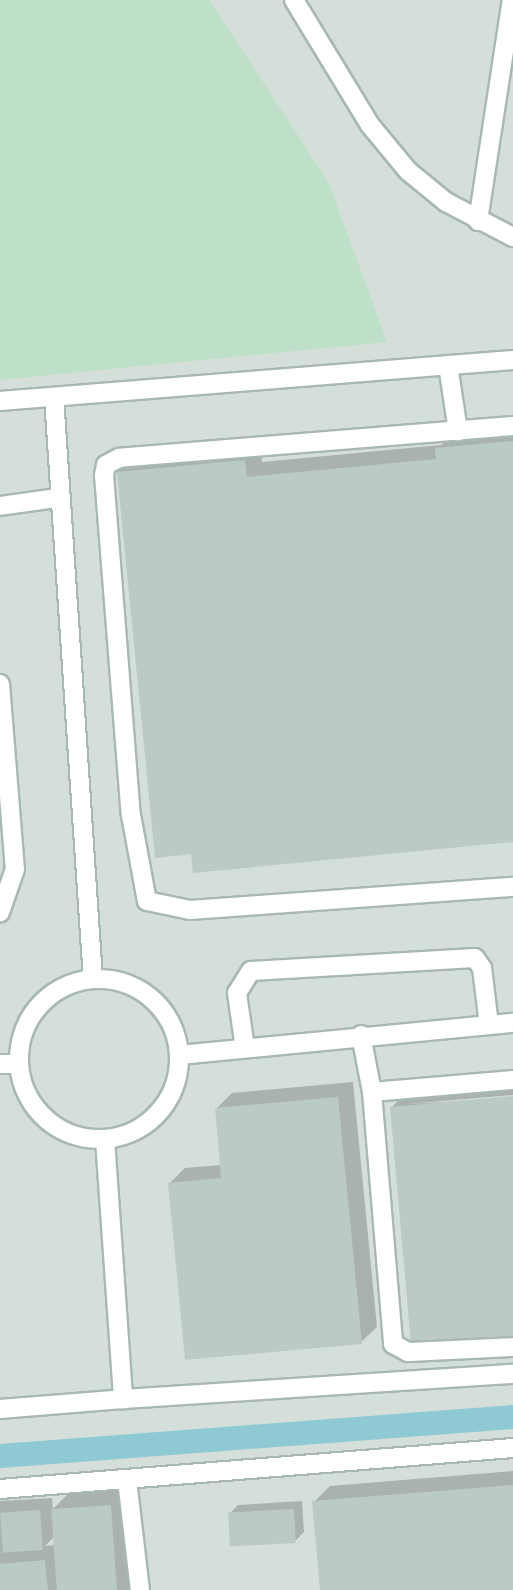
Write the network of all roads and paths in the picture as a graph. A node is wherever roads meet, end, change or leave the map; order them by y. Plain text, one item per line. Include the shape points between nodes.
1 (294, 0) edge
2 (512, 0) edge
3 (478, 221) junction
4 (513, 237) edge
5 (513, 360) edge
6 (448, 365) junction
7 (54, 398) junction
8 (0, 401) edge
9 (513, 426) edge
10 (458, 431) junction
11 (57, 498) junction
12 (0, 506) edge
13 (0, 684) edge
14 (513, 887) edge
15 (0, 912) edge
16 (93, 979) junction
17 (513, 1023) edge
18 (489, 1025) junction
19 (361, 1035) junction
20 (245, 1048) junction
21 (180, 1055) junction
22 (0, 1064) edge
23 (19, 1064) junction
24 (513, 1080) edge
25 (372, 1092) junction
26 (105, 1139) junction
27 (513, 1347) edge
28 (513, 1374) edge
29 (123, 1399) junction
30 (0, 1409) edge
31 (513, 1448) edge
32 (127, 1480) junction
33 (0, 1489) edge
34 (140, 1590) edge

1 - 3 street via 370,124 408,171
2 - 3 street
3 - 4 street
5 - 6 street
6 - 7 street
6 - 10 street
7 - 8 street
7 - 11 street
9 - 10 street
10 - 14 street via 119,458 106,465 132,825 142,894 167,909
11 - 12 street
11 - 16 street
13 - 15 street via 15,869
16 - 21 street via 129,985 152,999 170,1020
16 - 23 street via 54,993 39,1006 21,1043
17 - 18 street
18 - 19 street
18 - 20 street via 482,968 475,958 461,955 251,971 237,993
19 - 20 street
19 - 25 street
20 - 21 street
21 - 26 street via 177,1080 150,1121
22 - 23 street
23 - 26 street via 33,1102 56,1126
24 - 25 street
25 - 27 street via 393,1344 408,1352
26 - 29 street
28 - 29 street
29 - 30 street
31 - 32 street
32 - 33 street
32 - 34 street

